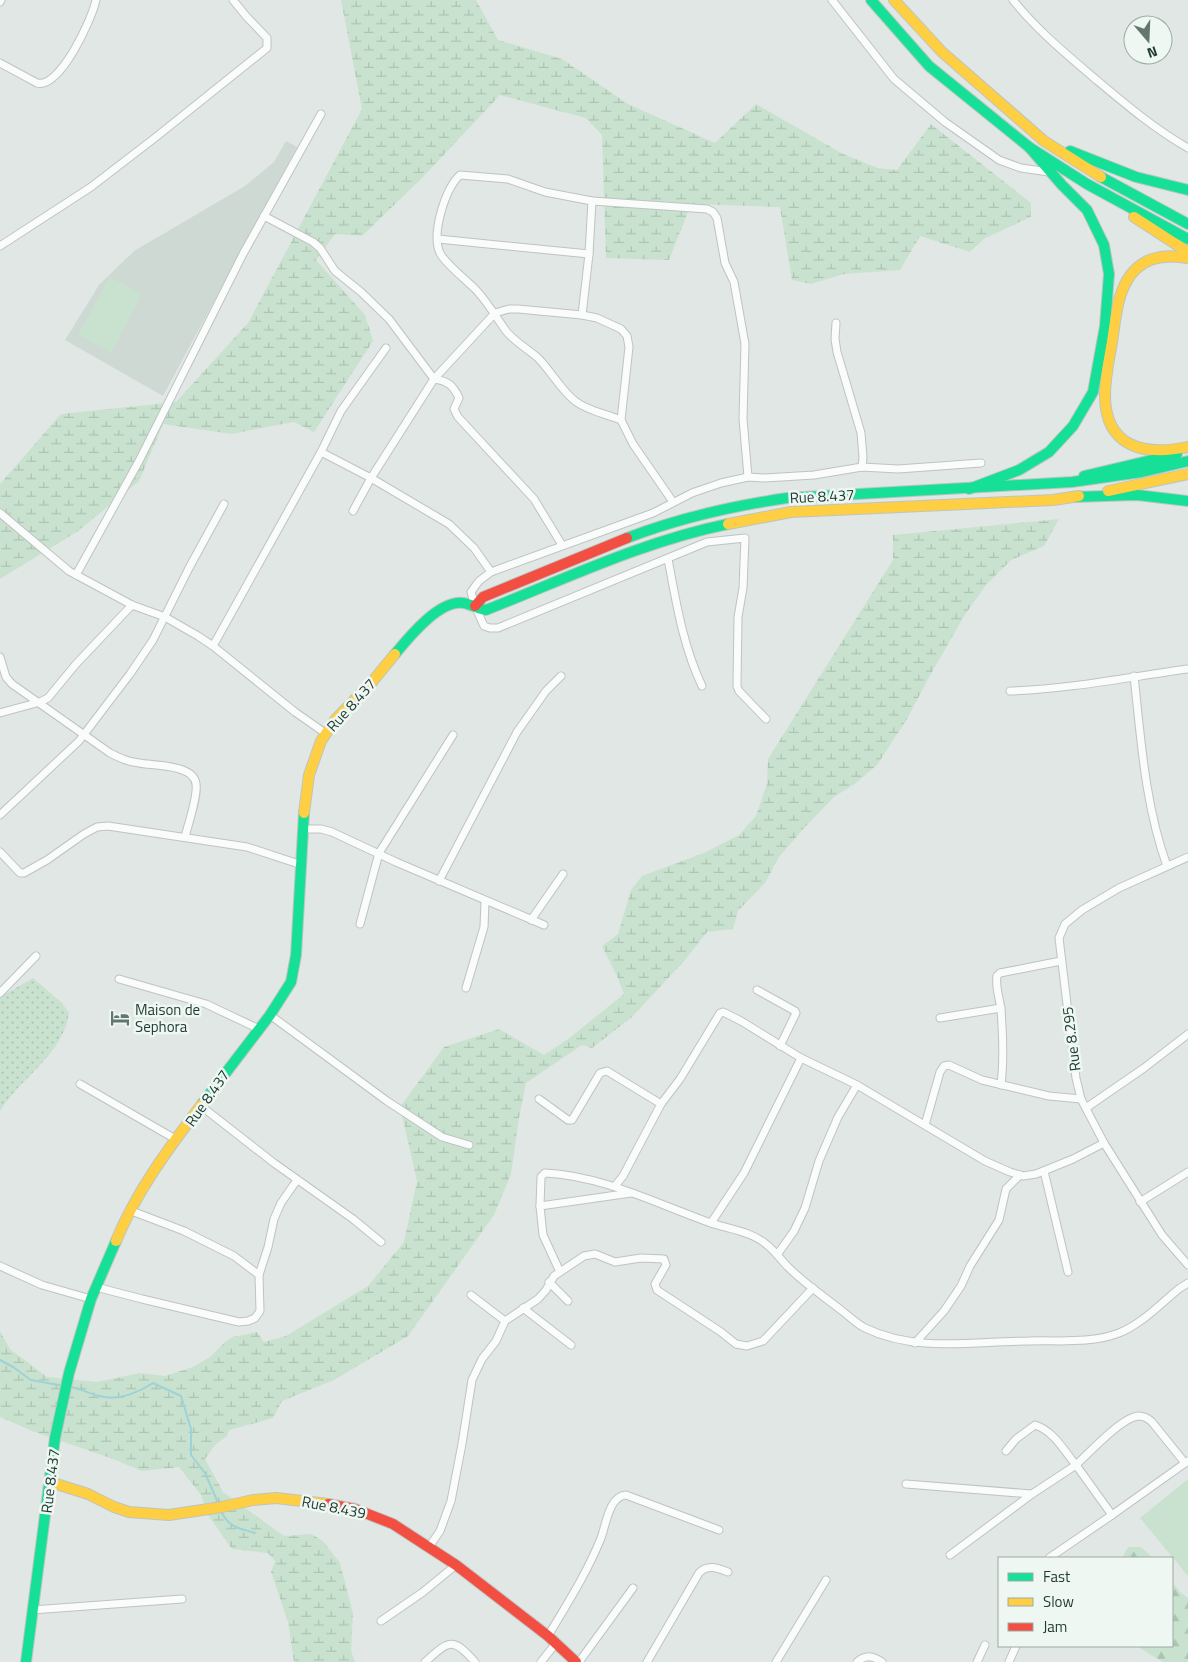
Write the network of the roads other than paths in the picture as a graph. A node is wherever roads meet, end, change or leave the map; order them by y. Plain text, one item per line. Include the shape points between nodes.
1 (96, 0) edge
2 (233, 0) edge
3 (832, 0) edge
4 (871, 0) edge
5 (894, 0) edge
6 (1013, 0) edge
7 (0, 63) edge
8 (321, 114) dead end
9 (1044, 141) junction
10 (1029, 147) junction
11 (1188, 148) edge
12 (1052, 172) junction
13 (1094, 173) junction
14 (1087, 184) junction
15 (1188, 190) edge
16 (592, 201) junction
17 (1188, 214) edge
18 (264, 216) junction
19 (1188, 224) edge
20 (438, 239) junction
21 (1188, 239) edge
22 (0, 246) edge
23 (1188, 252) edge
24 (589, 254) junction
25 (1188, 258) edge
26 (495, 314) junction
27 (582, 315) junction
28 (836, 323) dead end
29 (386, 348) dead end
30 (434, 379) junction
31 (621, 420) junction
32 (1188, 447) edge
33 (1188, 451) edge
34 (322, 452) junction
35 (1188, 461) edge
36 (982, 463) dead end
37 (862, 467) junction
38 (1188, 474) edge
39 (748, 477) junction
40 (371, 478) junction
41 (1051, 484) junction
42 (969, 489) junction
43 (1073, 497) junction
44 (1188, 501) edge
45 (673, 502) junction
46 (224, 504) dead end
47 (353, 511) dead end
48 (0, 513) edge
49 (562, 545) junction
50 (668, 559) junction
51 (491, 572) junction
52 (76, 575) junction
53 (132, 605) junction
54 (474, 606) junction
55 (165, 617) junction
56 (213, 646) junction
57 (0, 657) edge
58 (1188, 669) edge
59 (561, 676) dead end
60 (1134, 676) junction
61 (702, 686) dead end
62 (1010, 691) dead end
63 (40, 702) junction
64 (0, 713) edge
65 (766, 719) dead end
66 (326, 732) junction
67 (84, 734) junction
68 (453, 735) dead end
69 (0, 815) edge
70 (304, 829) junction
71 (184, 837) junction
72 (0, 852) edge
73 (378, 853) junction
74 (1188, 857) edge
75 (302, 865) junction
76 (1167, 866) junction
77 (563, 874) dead end
78 (439, 881) junction
79 (485, 901) junction
80 (531, 920) junction
81 (360, 924) dead end
82 (544, 925) dead end
83 (36, 956) dead end
84 (1060, 961) junction
85 (119, 980) dead end
86 (466, 988) dead end
87 (758, 990) dead end
88 (0, 993) edge
89 (1000, 1008) junction
90 (270, 1015) junction
91 (940, 1018) dead end
92 (259, 1029) junction
93 (1188, 1034) edge
94 (780, 1046) junction
95 (801, 1058) junction
96 (80, 1084) dead end
97 (858, 1085) junction
98 (1001, 1085) junction
99 (539, 1099) dead end
100 (1081, 1100) junction
101 (661, 1104) junction
102 (201, 1106) junction
103 (1086, 1108) junction
104 (925, 1125) junction
105 (177, 1140) junction
106 (1104, 1143) junction
107 (469, 1145) dead end
108 (1044, 1171) junction
109 (1188, 1172) edge
110 (1020, 1175) junction
111 (297, 1180) junction
112 (615, 1186) junction
113 (632, 1193) junction
114 (1140, 1202) junction
115 (540, 1206) junction
116 (129, 1210) junction
117 (711, 1223) junction
118 (381, 1242) dead end
119 (777, 1255) junction
120 (1188, 1265) edge
121 (0, 1266) edge
122 (560, 1272) junction
123 (1068, 1272) dead end
124 (259, 1275) junction
125 (549, 1282) junction
126 (1188, 1283) edge
127 (96, 1287) junction
128 (813, 1288) junction
129 (471, 1295) dead end
130 (91, 1299) junction
131 (568, 1301) dead end
132 (523, 1308) junction
133 (505, 1321) junction
134 (916, 1343) junction
135 (571, 1345) dead end
136 (1006, 1451) dead end
137 (1186, 1462) edge
138 (1076, 1465) junction
139 (50, 1482) junction
140 (906, 1484) dead end
141 (1032, 1494) junction
142 (1112, 1515) junction
143 (719, 1530) dead end
144 (429, 1547) junction
145 (950, 1555) dead end
146 (1050, 1557) edge
147 (456, 1565) junction
148 (728, 1572) dead end
149 (826, 1580) dead end
150 (633, 1588) dead end
151 (182, 1599) dead end
152 (32, 1610) junction
153 (381, 1621) dead end
154 (552, 1640) junction
155 (985, 1645) dead end
156 (1016, 1647) edge
157 (26, 1662) edge
158 (425, 1662) edge
159 (475, 1662) edge
160 (541, 1662) edge
161 (578, 1662) edge
162 (647, 1662) edge
163 (776, 1662) edge
164 (857, 1662) edge
165 (882, 1662) edge
166 (977, 1662) edge
167 (1009, 1662) edge

1 - 7 street via 83,35 50,81 37,83
2 - 22 street via 267,38 267,48 91,187
3 - 12 street via 894,79 945,122 998,160 1021,168
4 - 10 main road via 929,66
5 - 9 main road via 942,52
6 - 11 street via 1062,51 1140,117
8 - 18 street
9 - 13 main road
9 - 15 main road via 1136,177
10 - 12 main road
10 - 14 main road
12 - 42 main road via 1087,210 1104,245 1109,274 1105,326 1093,392 1073,426 1049,452 1019,470
13 - 17 main road
13 - 19 main road
14 - 21 main road
14 - 23 main road
16 - 20 street via 545,192 508,179 460,175 453,182 439,217
16 - 24 street
16 - 39 street via 706,209 717,218 725,263 734,282 745,344 743,419
18 - 30 street via 320,248 335,271 389,319
18 - 52 street via 139,461
20 - 24 street
20 - 26 street via 440,255 477,291
24 - 27 street
25 - 32 main road via 1163,256 1139,266 1130,275 1119,302 1105,402 1114,432 1127,445 1159,452
26 - 27 street via 509,309
26 - 30 street
26 - 31 street via 507,332 538,358 576,402
27 - 31 street via 612,324 627,336 629,347
28 - 37 street via 837,352 861,433
29 - 34 street via 341,412
30 - 40 street
30 - 49 street via 447,381 454,388 459,398 454,409 458,417 534,500
31 - 45 street via 633,444
33 - 41 main road
34 - 40 street
34 - 56 street
35 - 41 main road, Rue 8.437 via 1115,478
36 - 37 street via 898,469
37 - 39 street via 814,475
38 - 43 main road, Rue 8.437
39 - 45 street via 721,483
40 - 47 street
40 - 51 street via 449,524 474,548
41 - 42 main road, Rue 8.437
42 - 54 main road, Rue 8.437 via 787,497 743,504 624,540 483,596
43 - 44 main road via 1136,495
43 - 54 main road, Rue 8.437 via 791,512 746,520 639,550 486,610
45 - 49 street via 653,513
46 - 55 street
48 - 52 street
49 - 51 street
50 - 54 street via 498,628 484,626
50 - 61 street via 684,640
50 - 65 street via 707,542 745,538 738,617 738,686
51 - 54 street via 471,592
52 - 53 street
53 - 55 street
53 - 63 street via 48,698
54 - 66 main road, Rue 8.437 via 467,602 454,604 422,624
55 - 56 street
55 - 67 street via 130,674
56 - 66 street via 295,712
57 - 63 street via 12,684
58 - 60 street
59 - 78 street via 546,691 517,732
60 - 62 street
60 - 76 street via 1151,814
63 - 64 street
63 - 67 street
66 - 70 main road, Rue 8.437 via 316,751 308,782
67 - 69 street
67 - 71 street via 122,760 169,766 186,771 193,777 197,784
68 - 73 street
70 - 73 street via 332,832
70 - 75 main road, Rue 8.437
71 - 72 street via 96,827 24,873 20,873
71 - 75 street via 247,847
73 - 78 street
73 - 81 street
74 - 76 street, Rue 8.295
75 - 90 main road, Rue 8.437 via 294,972 286,992
76 - 84 street, Rue 8.295 via 1120,888 1071,918 1059,938
77 - 80 street
78 - 79 street
79 - 80 street
79 - 86 street via 484,927
80 - 82 street
83 - 88 street
84 - 89 street via 1000,973 996,982
84 - 100 street, Rue 8.295
85 - 92 street via 206,1004
87 - 94 street via 796,1013
89 - 91 street
89 - 98 street via 1004,1047
90 - 92 main road, Rue 8.437
90 - 107 street via 442,1137
92 - 102 main road, Rue 8.437
93 - 103 street
94 - 95 street
94 - 101 street via 722,1012
95 - 97 street
95 - 117 street via 744,1173
96 - 105 street
97 - 104 street
97 - 119 street via 838,1118 819,1161 805,1208
98 - 100 street
98 - 104 street via 949,1065 944,1066
99 - 101 street via 572,1120 600,1073 607,1071
100 - 103 street, Rue 8.295
101 - 112 street
102 - 105 main road, Rue 8.437
102 - 111 street
103 - 106 street, Rue 8.295
104 - 110 street via 985,1161
105 - 116 main road, Rue 8.437
106 - 108 street
106 - 114 street, Rue 8.295
108 - 110 street
108 - 123 street
109 - 114 street
110 - 134 street via 1006,1189 999,1220 978,1251 961,1286
111 - 118 street
111 - 124 street via 277,1211
112 - 113 street
112 - 115 street via 545,1173 541,1177
113 - 115 street
113 - 117 street
114 - 120 street, Rue 8.295
115 - 122 street via 544,1235
116 - 124 street via 184,1231 234,1256
116 - 127 main road, Rue 8.437
117 - 119 street via 766,1243
119 - 128 street
121 - 130 street via 42,1285
122 - 125 street
122 - 128 street via 584,1256 595,1254 615,1262 664,1259 666,1265 655,1284 656,1290 736,1344 747,1346 762,1341
124 - 127 street via 260,1311 255,1318 239,1322
125 - 131 street
125 - 132 street via 538,1299
126 - 134 street via 1134,1325 1104,1338 941,1345
127 - 130 main road, Rue 8.437
128 - 134 street via 864,1327
129 - 133 street
130 - 139 main road, Rue 8.437 via 66,1386
132 - 133 street
132 - 135 street
133 - 144 street via 472,1380 451,1501 440,1531
136 - 138 street via 1035,1425 1055,1438
137 - 138 street via 1152,1422 1140,1416 1124,1422
137 - 142 street
138 - 141 street
138 - 142 street
139 - 144 main road, Rue 8.439 via 129,1512 169,1515 276,1498 328,1504 355,1509 384,1520
139 - 152 main road, Rue 8.437
140 - 141 street
141 - 145 street
142 - 146 street
143 - 154 street via 620,1495 614,1500 601,1537
144 - 147 main road, Rue 8.439
147 - 153 street
147 - 154 main road, Rue 8.439
148 - 162 street via 709,1566 704,1568
149 - 163 street
150 - 161 street
151 - 152 street
152 - 157 main road, Rue 8.437
154 - 160 street
154 - 161 main road, Rue 8.439
155 - 166 street
156 - 167 street
158 - 159 street via 450,1643 457,1644
164 - 165 street via 868,1656

